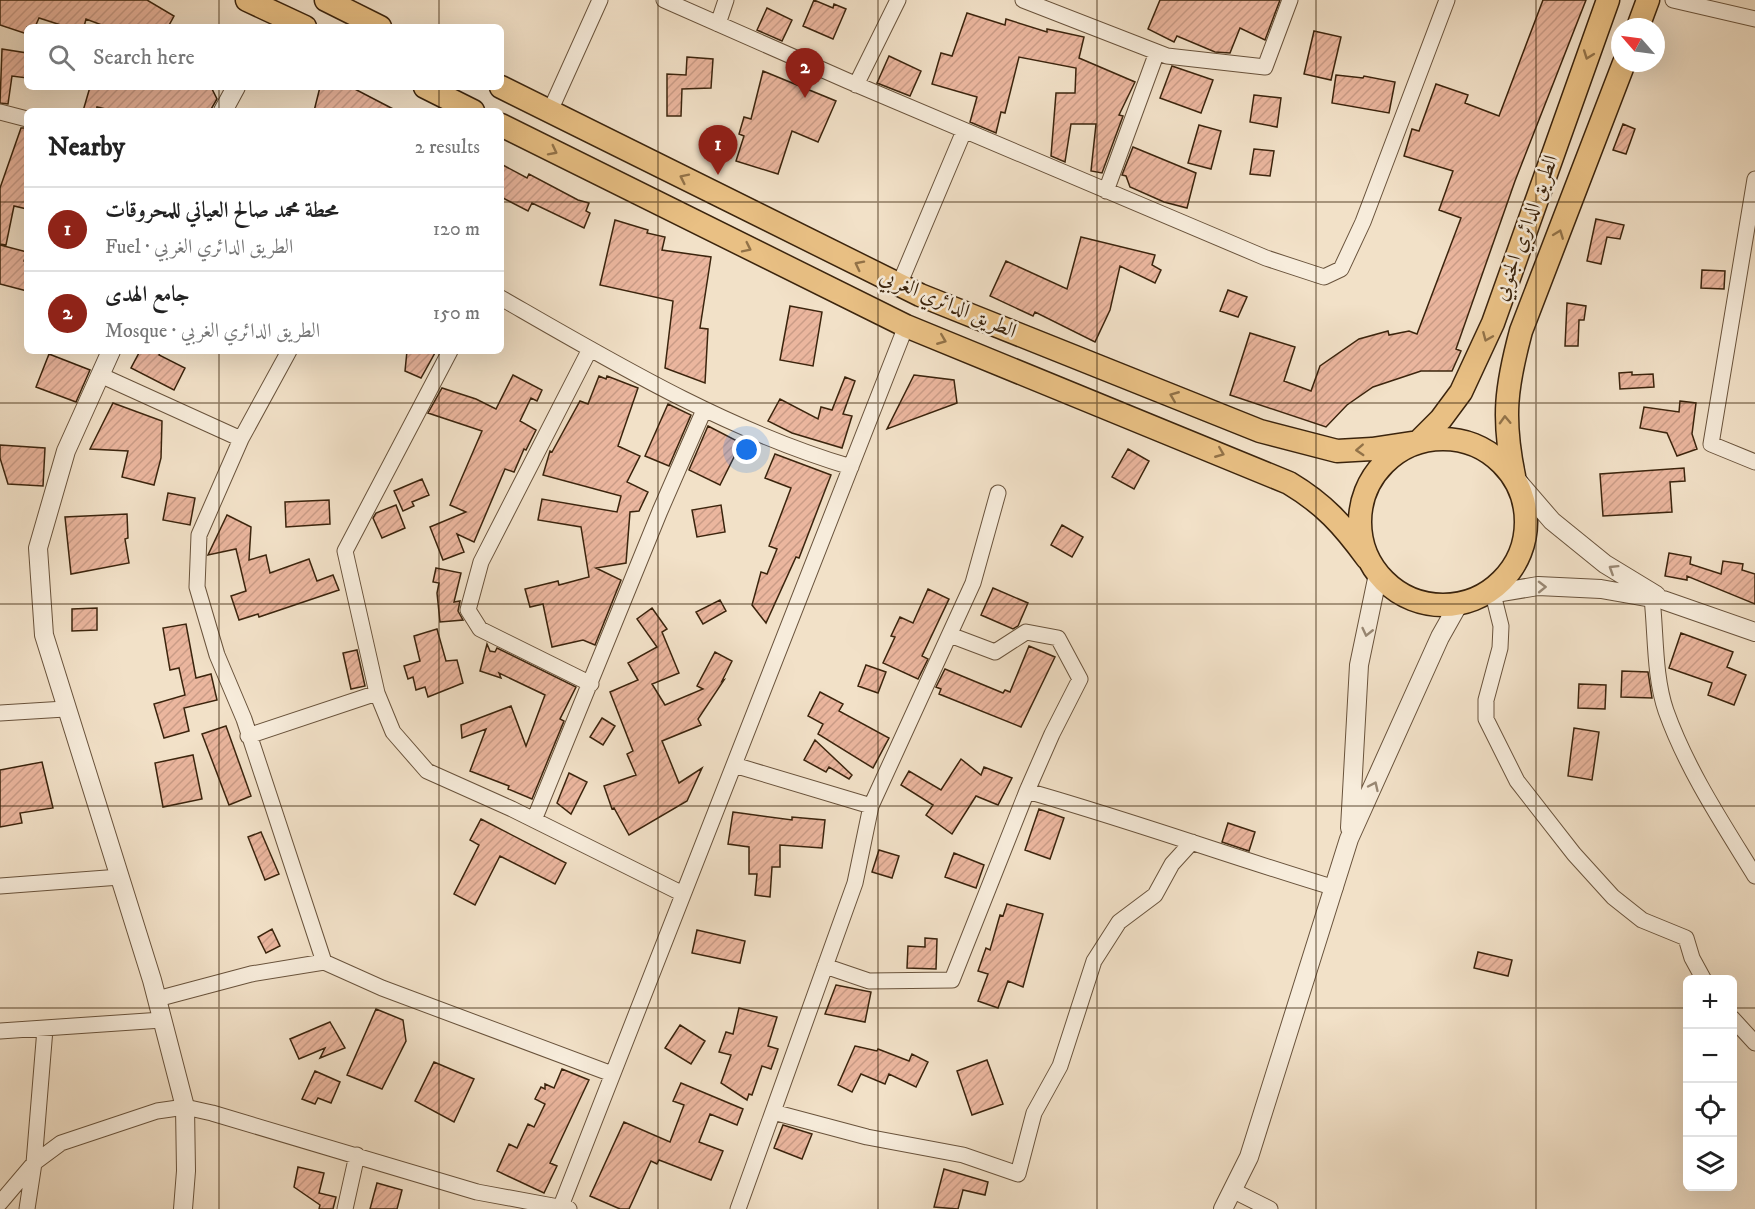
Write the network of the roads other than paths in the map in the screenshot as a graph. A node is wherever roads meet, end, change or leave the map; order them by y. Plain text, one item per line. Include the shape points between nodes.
1 (248, 0) edge
2 (326, 0) edge
3 (600, 0) edge
4 (664, 0) edge
5 (726, 0) edge
6 (898, 0) edge
7 (1023, 0) edge
8 (1290, 0) edge
9 (1447, 0) edge
10 (1608, 0) edge
11 (1648, 0) edge
12 (1673, 0) edge
13 (1641, 18) edge
14 (1755, 19) edge
15 (271, 20) edge
16 (290, 24) edge
17 (374, 24) edge
18 (718, 24) junction
19 (1157, 52) junction
20 (1621, 72) edge
21 (856, 85) junction
22 (504, 88) edge
23 (234, 90) edge
24 (430, 90) edge
25 (225, 108) edge
26 (466, 108) edge
27 (550, 111) junction
28 (0, 112) edge
29 (24, 118) edge
30 (504, 126) edge
31 (964, 131) junction
32 (1755, 179) edge
33 (1106, 191) junction
34 (721, 196) junction
35 (705, 227) junction
36 (899, 285) junction
37 (504, 300) edge
38 (906, 326) junction
39 (590, 349) junction
40 (110, 354) edge
41 (287, 354) edge
42 (448, 354) edge
43 (100, 375) junction
44 (704, 411) junction
45 (242, 439) junction
46 (1418, 442) junction
47 (1755, 462) edge
48 (851, 467) junction
49 (1514, 477) junction
50 (998, 493) dead end
51 (1372, 566) junction
52 (1488, 594) junction
53 (1657, 599) junction
54 (1458, 605) junction
55 (1755, 632) edge
56 (950, 635) junction
57 (591, 684) junction
58 (377, 693) junction
59 (65, 708) junction
60 (0, 713) edge
61 (248, 736) junction
62 (734, 765) junction
63 (1027, 791) junction
64 (871, 806) junction
65 (534, 820) junction
66 (1349, 839) junction
67 (1192, 842) junction
68 (1755, 876) edge
69 (120, 877) junction
70 (0, 886) edge
71 (1335, 888) junction
72 (683, 894) junction
73 (324, 962) junction
74 (825, 966) junction
75 (1701, 975) edge
76 (157, 999) junction
77 (162, 1020) junction
78 (1737, 1023) edge
79 (45, 1029) junction
80 (0, 1031) edge
81 (1755, 1043) edge
82 (612, 1074) junction
83 (185, 1107) junction
84 (772, 1112) junction
85 (357, 1155) junction
86 (34, 1163) junction
87 (1232, 1190) junction
88 (0, 1203) edge
89 (565, 1208) edge
90 (27, 1209) edge
91 (183, 1209) edge
92 (345, 1209) edge
93 (738, 1209) edge
94 (1223, 1209) edge
95 (1270, 1209) edge

1 - 15 main road
2 - 17 main road
3 - 27 street
4 - 18 street
5 - 18 street
6 - 21 street
7 - 19 street
8 - 19 street via 1264,67
9 - 33 street via 1363,222 1341,269 1324,277 1266,258
10 -> 46 main road, الطريق الدائري الجنوبي via 1478,359 1461,392
11 - 13 main road
12 - 14 street
15 - 16 main road
18 - 21 street
19 - 33 street
49 -> 20 main road, الطريق الدائري الجنوبي via 1506,439 1505,405 1511,369 1521,331
21 - 31 street
22 - 27 main road, الطريق الدائري الغربي
23 - 25 street
24 - 26 main road
34 -> 27 main road, الطريق الدائري الغربي
28 - 29 street
30 -> 35 main road, الطريق الدائري الغربي
31 - 33 street
31 - 36 street
32 - 47 street via 1711,444
34 - 35 main road
36 -> 34 main road, الطريق الدائري الغربي
35 -> 38 main road, الطريق الدائري الغربي
46 -> 36 main road, الطريق الدائري الغربي via 1337,451 1301,444
37 - 39 street
38 - 48 street
38 -> 51 main road, الطريق الدائري الغربي via 1289,483 1317,500 1337,519
39 - 44 street
39 - 57 street via 481,562 468,610 480,629
40 - 43 street
41 - 45 street
42 - 58 street via 345,551
43 - 45 street
43 - 59 street via 66,452 38,548 44,635
44 - 48 street via 799,452
44 - 57 street
45 - 61 street via 199,535 197,587
46 - 49 main road via 1445,438 1472,443 1496,457
46 - 51 main road via 1392,455 1373,476 1361,502 1359,531
48 - 62 street
49 - 52 main road via 1524,502 1524,538 1520,555
53 -> 49 street via 1552,521
50 - 56 street via 973,583
51 - 54 main road via 1405,597 1431,605
51 -> 66 street via 1359,665
52 -> 53 street via 1538,586
52 - 54 main road
52 - 75 street via 1501,626 1500,648 1486,700 1486,719 1517,782 1613,897 1642,920 1686,938
53 - 55 street
53 - 68 street via 1659,679 1666,711 1712,807
66 -> 54 street
56 - 63 street via 995,652 1026,632 1058,638 1080,679
56 - 64 street
57 - 65 street
58 - 61 street
58 - 65 street via 393,732 427,771
59 - 60 street
59 - 69 street
61 - 73 street
62 - 64 street
62 - 72 street
63 - 67 street
63 - 74 street via 952,980 869,981
64 - 74 street via 855,883
65 - 72 street
66 - 71 street
67 - 71 street
67 - 84 street via 1172,864 1155,895 1119,922 1094,961 1060,1066 1034,1113 1018,1174 963,1155 867,1137
69 - 70 street
69 - 76 street
71 - 87 street via 1249,1157
72 - 82 street
73 - 76 street via 251,974
73 - 82 street via 382,988
74 - 84 street
76 - 77 street
77 - 79 street
77 - 83 street
78 - 81 street
79 - 80 street
79 - 86 street
82 - 89 street
83 - 85 street
83 - 86 street via 157,1111 61,1143
83 - 91 street
84 - 93 street
85 - 89 street via 477,1192
85 - 92 street
86 - 88 street
86 - 90 street
87 - 94 street
87 - 95 street

